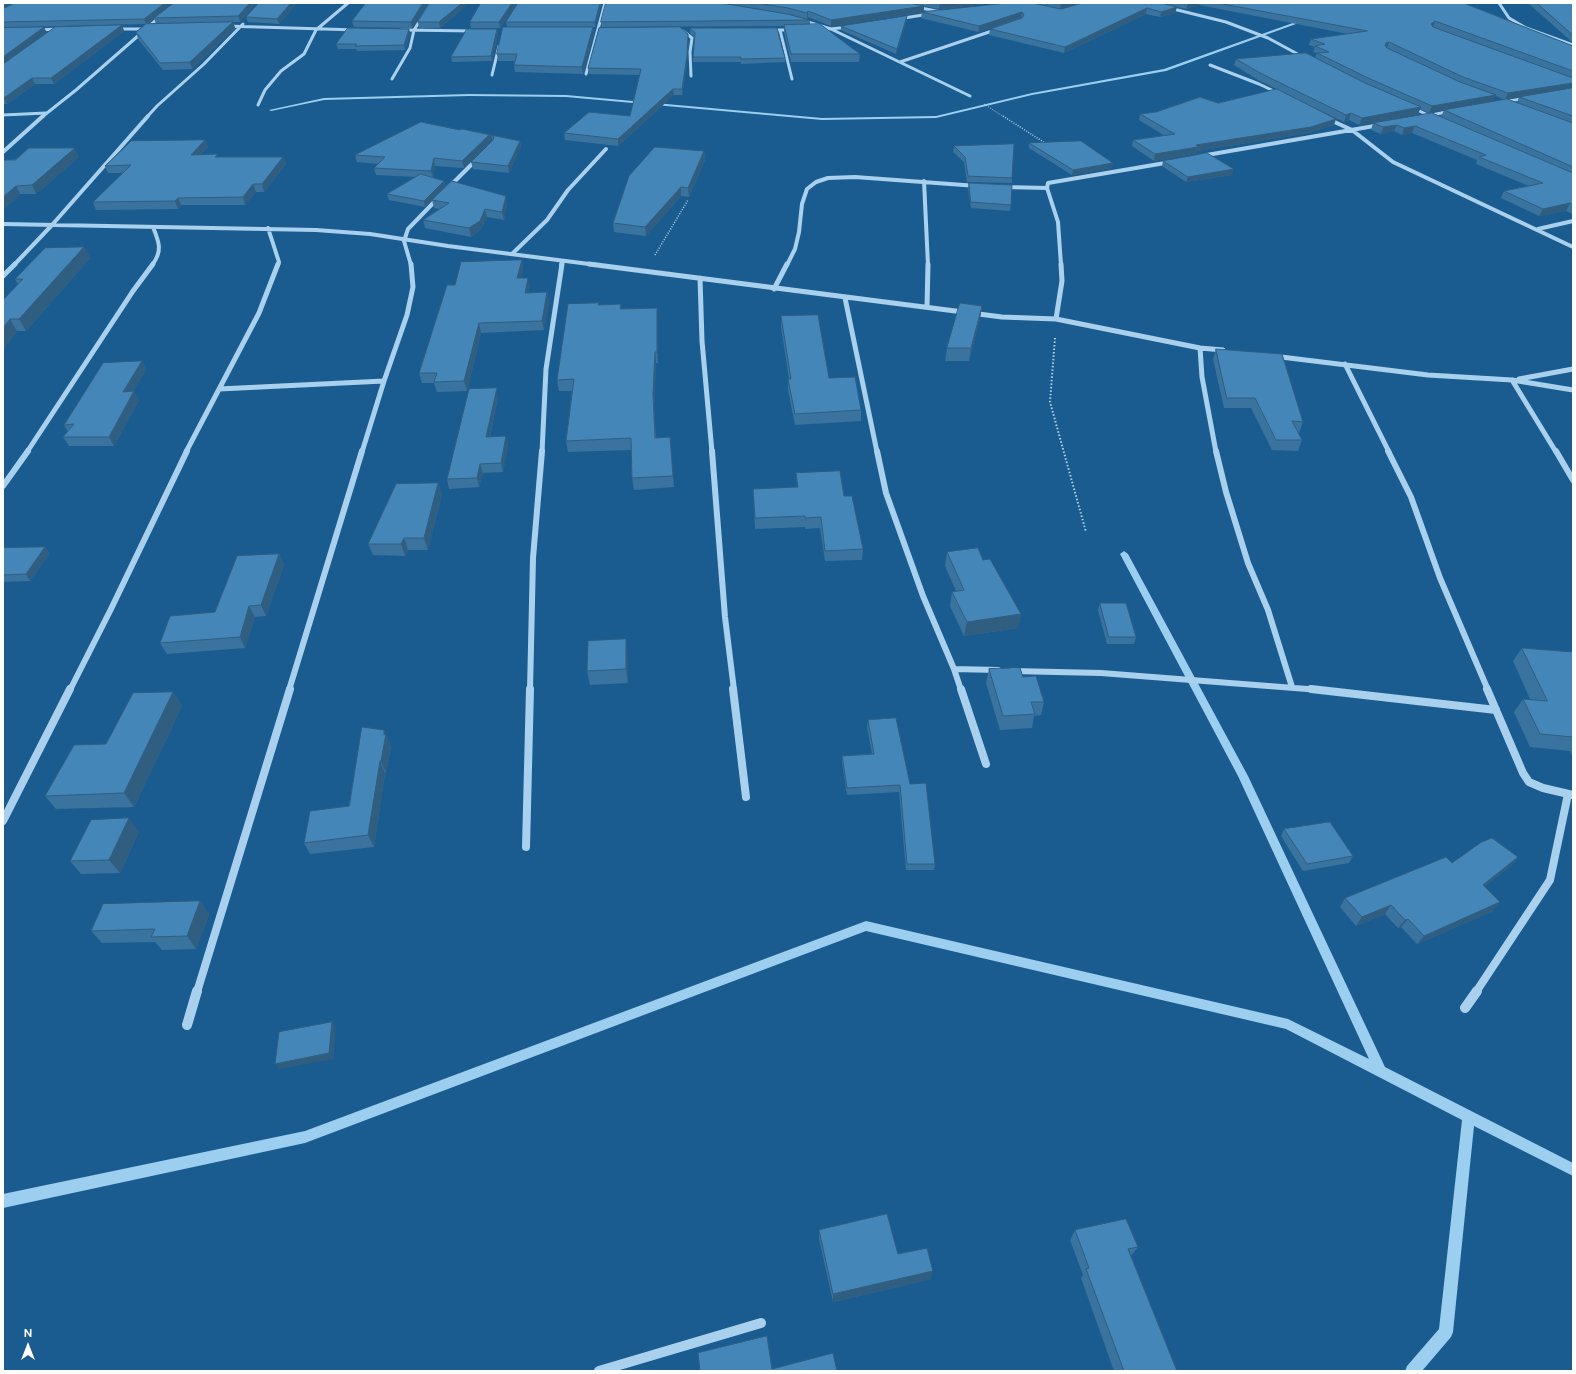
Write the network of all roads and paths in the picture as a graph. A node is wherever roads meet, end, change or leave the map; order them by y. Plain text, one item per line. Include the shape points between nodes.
1 (348, 3) edge
2 (431, 3) edge
3 (605, 3) edge
4 (1149, 3) edge
5 (1500, 3) edge
6 (910, 6) edge
7 (948, 11) edge
8 (167, 12) edge
9 (941, 12) junction
10 (795, 19) edge
11 (246, 20) edge
12 (895, 20) edge
13 (243, 25) junction
14 (220, 26) edge
15 (852, 26) edge
16 (153, 28) edge
17 (1001, 28) edge
18 (56, 29) junction
19 (63, 29) edge
20 (108, 29) edge
21 (146, 29) junction
22 (831, 29) junction
23 (33, 30) edge
24 (316, 30) junction
25 (362, 30) edge
26 (399, 30) edge
27 (414, 30) junction
28 (590, 30) edge
29 (598, 30) junction
30 (606, 30) edge
31 (765, 30) edge
32 (780, 30) junction
33 (794, 30) edge
34 (817, 30) edge
35 (478, 31) edge
36 (675, 31) edge
37 (683, 31) junction
38 (690, 31) edge
39 (50, 34) edge
40 (501, 39) edge
41 (1573, 45) edge
42 (1309, 59) edge
43 (900, 62) junction
44 (1210, 65) dead end
45 (586, 74) dead end
46 (492, 75) dead end
47 (691, 76) dead end
48 (392, 79) dead end
49 (792, 79) dead end
50 (970, 96) joint
51 (1286, 97) edge
52 (1535, 97) edge
53 (1497, 101) edge
54 (1505, 102) junction
55 (1511, 104) edge
56 (258, 105) dead end
57 (1408, 106) edge
58 (1460, 110) edge
59 (46, 113) junction
60 (3, 115) edge
61 (1429, 115) junction
62 (1326, 117) edge
63 (1422, 117) edge
64 (1436, 118) edge
65 (1383, 124) edge
66 (1352, 130) junction
67 (1049, 146) edge
68 (606, 149) dead end
69 (486, 150) edge
70 (3, 152) edge
71 (1199, 157) edge
72 (1176, 161) edge
73 (924, 181) junction
74 (978, 186) edge
75 (1001, 187) edge
76 (1047, 188) junction
77 (688, 200) edge
78 (1573, 221) edge
79 (3, 224) edge
80 (52, 225) junction
81 (153, 227) junction
82 (268, 228) junction
83 (1538, 229) junction
84 (404, 240) junction
85 (1573, 246) edge
86 (512, 254) junction
87 (562, 261) junction
88 (645, 270) junction
89 (3, 276) edge
90 (700, 278) junction
91 (774, 289) junction
92 (845, 298) junction
93 (927, 307) junction
94 (1056, 319) junction
95 (1200, 348) junction
96 (1230, 351) edge
97 (1267, 355) edge
98 (1345, 364) junction
99 (1573, 369) edge
100 (1512, 380) junction
101 (384, 381) junction
102 (220, 389) junction
103 (1573, 390) edge
104 (1573, 480) edge
105 (3, 486) edge
106 (1086, 532) dead end
107 (954, 669) junction
108 (1292, 687) junction
109 (1496, 710) junction
110 (986, 764) dead end
111 (1571, 795) edge
112 (746, 798) dead end
113 (3, 821) edge
114 (526, 847) dead end
115 (1464, 1008) dead end
116 (187, 1025) dead end
117 (761, 1324) dead end
118 (599, 1371) edge

1 - 24 street
2 - 27 street
3 - 29 street
4 - 42 street via 1226,22 1268,38
5 - 41 street via 1509,18 1526,28
6 - 9 street
7 - 9 street
8 - 21 street
9 - 12 street
10 - 22 street
11 - 13 street
13 - 14 street
13 - 24 street
13 - 80 street via 157,106
15 - 22 street
16 - 21 street
17 - 43 street
18 - 19 street
18 - 23 street
18 - 39 street
20 - 21 street
21 - 59 street
22 - 34 street
22 - 43 street
24 - 25 street
24 - 56 street via 304,54 281,71 265,90
26 - 27 street
27 - 35 street
27 - 48 street via 415,34 407,53
28 - 29 street
29 - 30 street
29 - 45 street
31 - 32 street
32 - 33 street
32 - 49 street
36 - 37 street
37 - 38 street
37 - 47 street via 692,38
40 - 46 street
43 - 50 street
44 - 51 street
50 - 67 path
52 - 54 street
53 - 54 street
54 - 55 street
57 - 61 street
58 - 61 street
59 - 60 street
59 - 70 street
61 - 63 street
61 - 64 street
62 - 66 street
65 - 66 street
66 - 71 street
66 - 83 street via 1393,162
68 - 86 street via 568,190 547,220
69 - 84 street via 408,229
72 - 76 street via 1056,181 1048,183
73 - 74 street
73 - 91 street via 855,177 828,178 816,182 807,189 795,249
73 - 93 street via 928,261
75 - 76 street
76 - 94 street via 1058,222 1060,242 1062,281
77 - 88 path
78 - 83 street
79 - 80 street
80 - 81 street
80 - 89 street
81 - 82 street
81 - 105 street via 159,243 158,257
82 - 84 street via 370,234
82 - 102 street via 279,262 259,313
83 - 85 street
84 - 86 street
84 - 101 street via 411,262 413,287
86 - 87 street
87 - 88 street
87 - 114 street via 546,369 533,558
88 - 90 street
90 - 91 street
90 - 112 street via 702,341 725,617
91 - 92 street
92 - 93 street
92 - 107 street via 886,493 923,596
93 - 94 street via 1002,317
94 - 95 street
94 - 106 path via 1050,402
95 - 96 street
95 - 108 street via 1208,411 1226,492
97 - 98 street
98 - 100 street via 1428,374
98 - 109 street via 1411,497 1440,578
99 - 100 street
100 - 103 street
100 - 104 street
101 - 102 street
101 - 116 street
102 - 113 street
107 - 108 street via 1101,673
107 - 110 street
108 - 109 street
109 - 111 street via 1529,782
111 - 115 street via 1550,880
117 - 118 street

